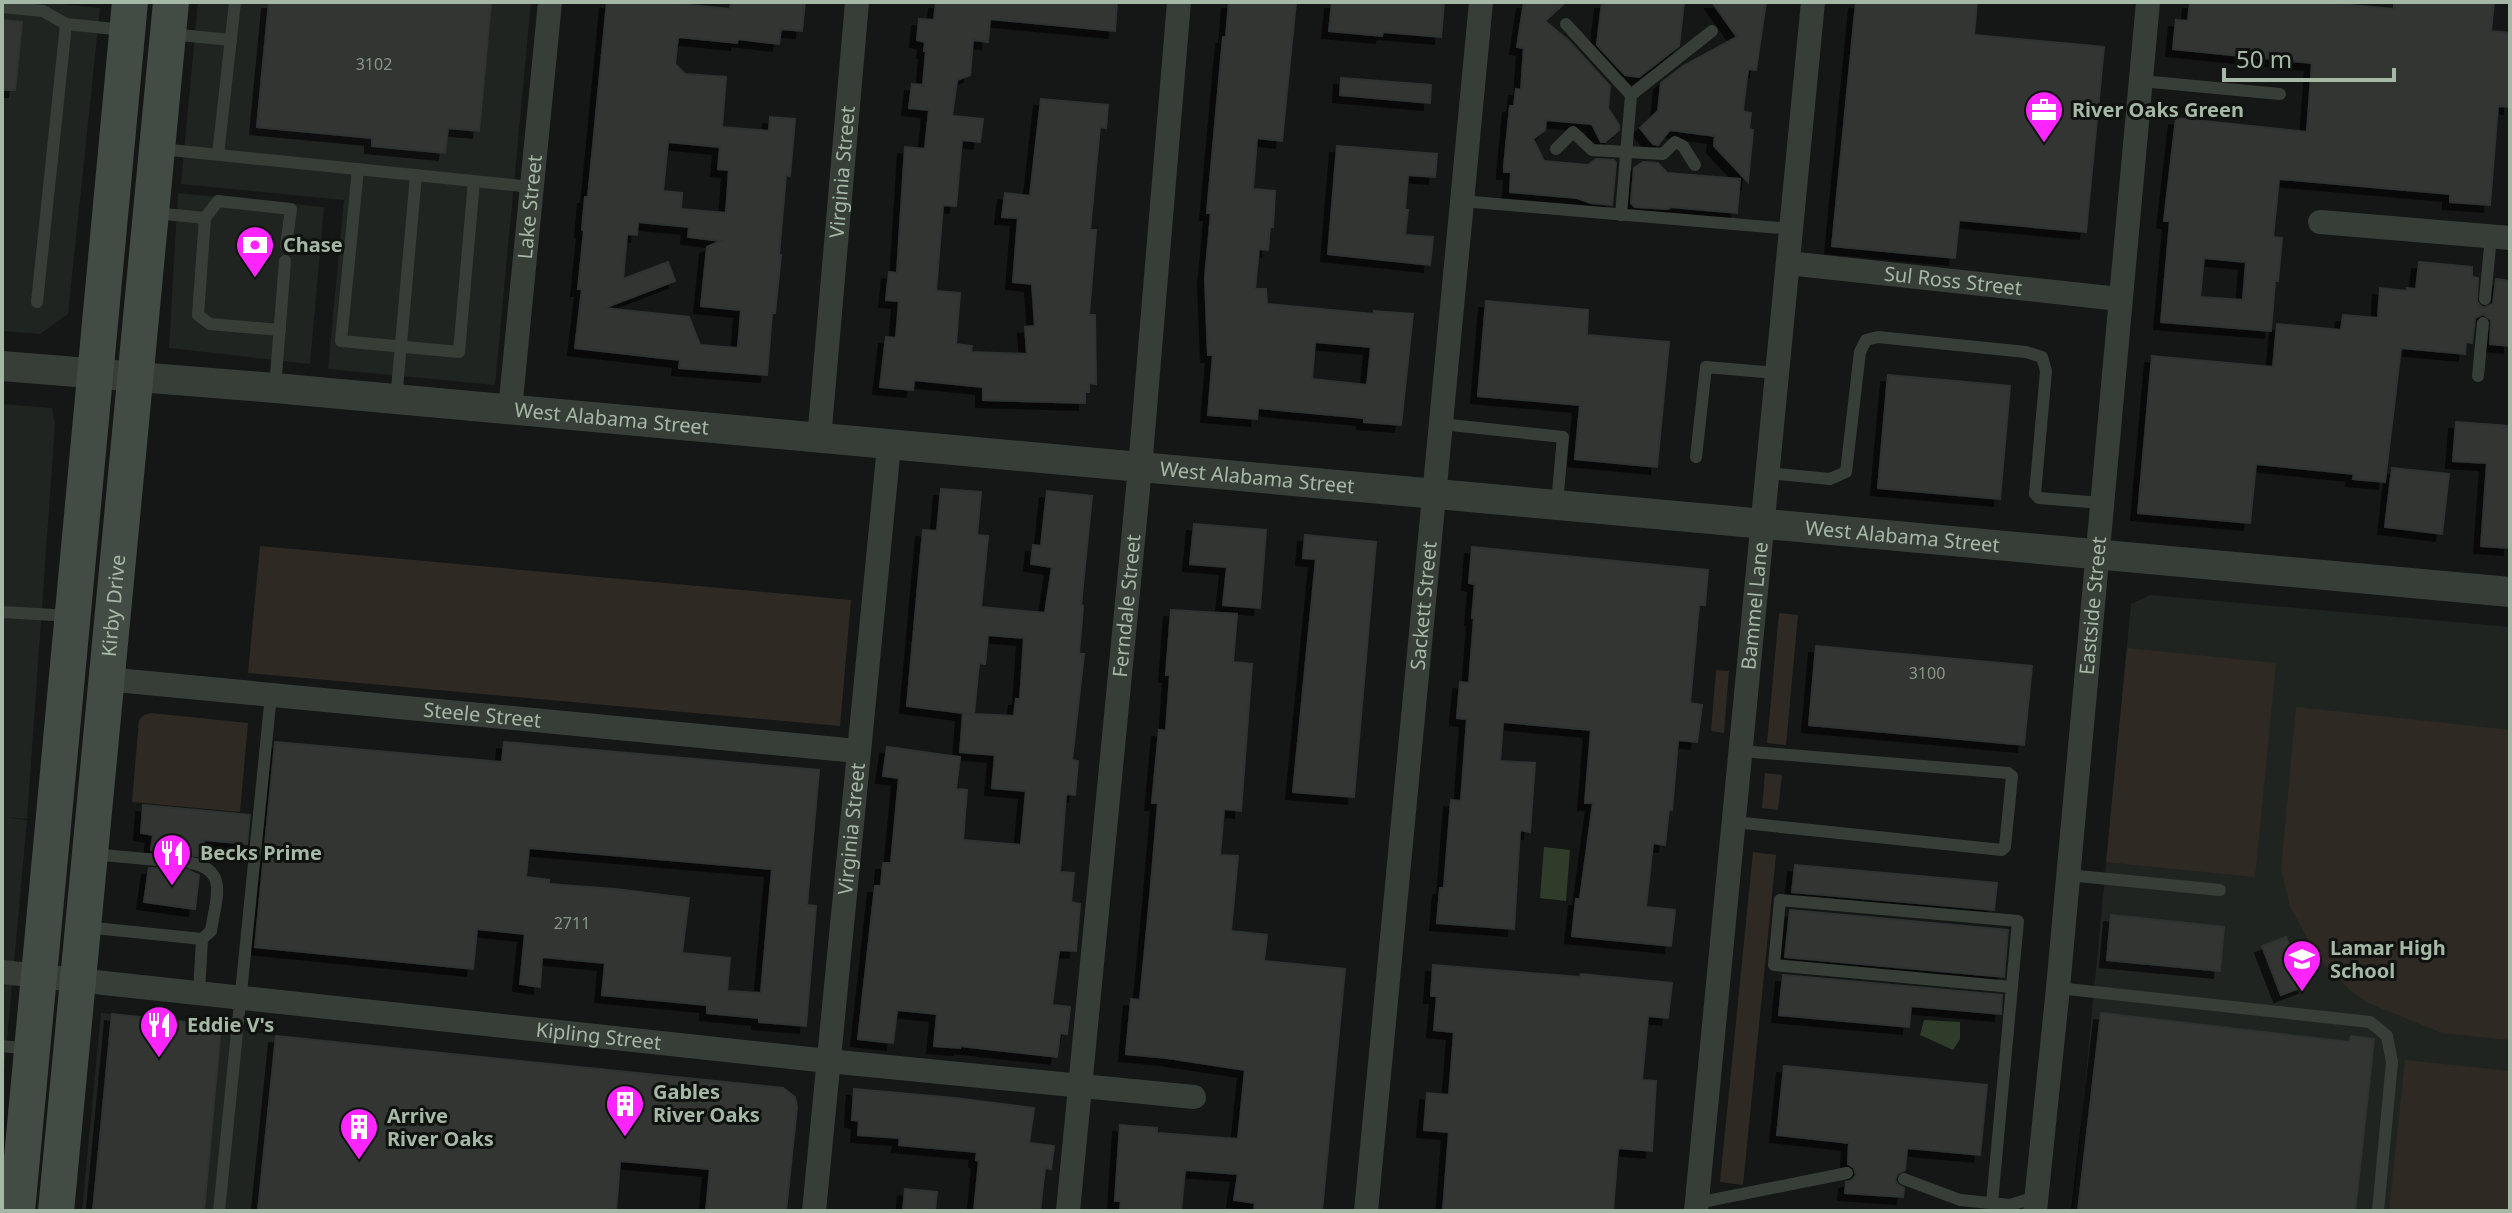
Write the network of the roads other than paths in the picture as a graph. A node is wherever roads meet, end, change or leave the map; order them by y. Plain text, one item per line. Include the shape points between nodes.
1 (235, 2) edge
2 (550, 2) edge
3 (857, 2) edge
4 (1179, 2) edge
5 (1481, 2) edge
6 (1813, 2) edge
7 (2148, 2) edge
8 (2, 7) edge
9 (128, 16) edge
10 (170, 18) edge
11 (66, 24) junction
12 (1566, 24) dead end
13 (1712, 31) dead end
14 (231, 40) junction
15 (2141, 81) junction
16 (2280, 94) dead end
17 (1631, 95) junction
18 (157, 149) junction
19 (1556, 149) dead end
20 (1626, 152) junction
21 (218, 155) junction
22 (1695, 165) dead end
23 (358, 169) junction
24 (416, 175) junction
25 (474, 181) junction
26 (532, 187) junction
27 (1462, 201) junction
28 (151, 213) junction
29 (1621, 215) junction
30 (205, 218) junction
31 (2320, 222) dead end
32 (1791, 229) junction
33 (2500, 237) edge
34 (286, 246) dead end
35 (285, 261) dead end
36 (1788, 263) junction
37 (2119, 299) junction
38 (2485, 299) dead end
39 (37, 302) dead end
40 (2483, 323) dead end
41 (280, 330) junction
42 (400, 346) junction
43 (2, 366) edge
44 (1776, 373) junction
45 (95, 374) junction
46 (2478, 376) dead end
47 (135, 377) junction
48 (275, 388) junction
49 (396, 400) junction
50 (510, 410) junction
51 (1441, 424) junction
52 (819, 439) junction
53 (889, 446) junction
54 (1696, 457) dead end
55 (1140, 468) junction
56 (1767, 473) junction
57 (1434, 495) junction
58 (2101, 503) junction
59 (1556, 506) junction
60 (1762, 525) junction
61 (2096, 555) junction
62 (2510, 592) edge
63 (2, 612) edge
64 (73, 616) junction
65 (106, 679) junction
66 (271, 695) junction
67 (857, 751) junction
68 (1741, 751) junction
69 (1734, 822) junction
70 (90, 854) junction
71 (2068, 875) junction
72 (2220, 890) dead end
73 (83, 926) junction
74 (202, 939) junction
75 (2, 972) edge
76 (39, 976) junction
77 (78, 980) junction
78 (2012, 987) junction
79 (2058, 988) junction
80 (199, 993) junction
81 (240, 997) junction
82 (17, 1047) edge
83 (828, 1061) junction
84 (1079, 1087) junction
85 (1194, 1097) dead end
86 (1847, 1173) dead end
87 (1904, 1179) dead end
88 (1992, 1203) junction
89 (2035, 1204) edge
90 (1697, 1207) edge
91 (17, 1211) edge
92 (56, 1211) edge
93 (219, 1211) edge
94 (814, 1211) edge
95 (1068, 1211) edge
96 (1366, 1211) edge
97 (2378, 1211) edge

1 - 14 lane
2 - 26 street, Lake Street
3 - 52 street, Virginia Street
4 - 55 street, Ferndale Street
5 - 27 street, Sackett Street
6 - 32 street, Bammel Lane
7 - 15 street, Eastside Street
8 - 11 lane via 43,11
9 - 10 main road
9 - 11 lane
9 - 45 main road, Kirby Drive
10 - 14 lane
10 - 18 main road, Kirby Drive
11 - 39 lane
12 - 17 lane
13 - 17 lane
14 - 21 lane
15 - 16 lane
15 - 37 street, Eastside Street
17 - 20 lane
18 - 21 lane
18 - 28 main road, Kirby Drive
19 - 20 lane via 1573,132 1592,150
20 - 22 lane via 1663,154 1675,142
20 - 29 lane
21 - 23 lane
23 - 24 lane
23 - 42 lane via 341,341
24 - 25 lane
24 - 42 lane
25 - 26 lane
25 - 42 lane via 459,352
26 - 50 street, Lake Street
27 - 29 lane
27 - 51 street, Sackett Street
28 - 30 lane
28 - 47 main road, Kirby Drive
29 - 32 lane
30 - 34 lane via 218,201 291,209
30 - 41 lane via 198,315 210,324
31 - 33 street
32 - 36 street, Bammel Lane
33 - 38 lane
35 - 41 lane
36 - 37 street, Sul Ross Street
36 - 44 street, Bammel Lane
37 - 58 street, Eastside Street
40 - 46 lane
41 - 48 lane
42 - 49 lane
43 - 45 street, West Alabama Street
44 - 54 lane via 1706,367
44 - 56 street, Bammel Lane
45 - 47 street, West Alabama Street
45 - 64 main road, Kirby Drive
47 - 48 street, West Alabama Street
47 - 65 main road, Kirby Drive
48 - 49 street, West Alabama Street
49 - 50 street, West Alabama Street
50 - 52 street, West Alabama Street
51 - 57 street, Sackett Street
51 - 59 lane via 1563,437
52 - 53 street, West Alabama Street
53 - 55 street, West Alabama Street
53 - 67 street, Virginia Street
55 - 57 street, West Alabama Street
55 - 84 street, Ferndale Street
56 - 58 lane via 1830,479 1846,472 1860,352 1866,340 1878,337 2042,357 2046,371 2035,494
56 - 60 street, Bammel Lane
57 - 59 street, West Alabama Street
57 - 96 street, Sackett Street
58 - 61 street, Eastside Street
59 - 60 street, West Alabama Street
60 - 61 street, West Alabama Street
60 - 68 street, Bammel Lane
61 - 62 street, West Alabama Street
61 - 71 street, Eastside Street
63 - 64 lane
64 - 65 main road
64 - 76 main road, Kirby Drive
65 - 66 street, Steele Street
65 - 70 main road, Kirby Drive
66 - 67 street, Steele Street
66 - 81 lane
67 - 83 street, Virginia Street
68 - 69 street, Bammel Lane
68 - 69 lane via 2012,776 2002,850
69 - 90 street, Bammel Lane
70 - 73 main road, Kirby Drive
70 - 74 lane via 211,869 217,883 211,931
71 - 72 lane
71 - 79 street, Eastside Street
73 - 74 lane
73 - 77 main road, Kirby Drive
74 - 80 lane
75 - 76 street, Kipling Street
76 - 77 street, Kipling Street
76 - 82 main road, Kirby Drive
77 - 80 street, Kipling Street
77 - 92 main road, Kirby Drive
78 - 78 lane via 2018,921 1780,900 1774,965
78 - 88 lane
79 - 89 street, Eastside Street
79 - 97 lane via 2370,1022 2387,1036 2392,1062
80 - 81 street, Kipling Street
81 - 83 street, Kipling Street
81 - 93 lane
82 - 91 main road, Kirby Drive
83 - 84 street, Kipling Street
83 - 94 street, Virginia Street
84 - 85 street, Kipling Street
84 - 95 street, Ferndale Street
86 - 90 lane
87 - 88 lane via 1960,1200
88 - 89 lane

